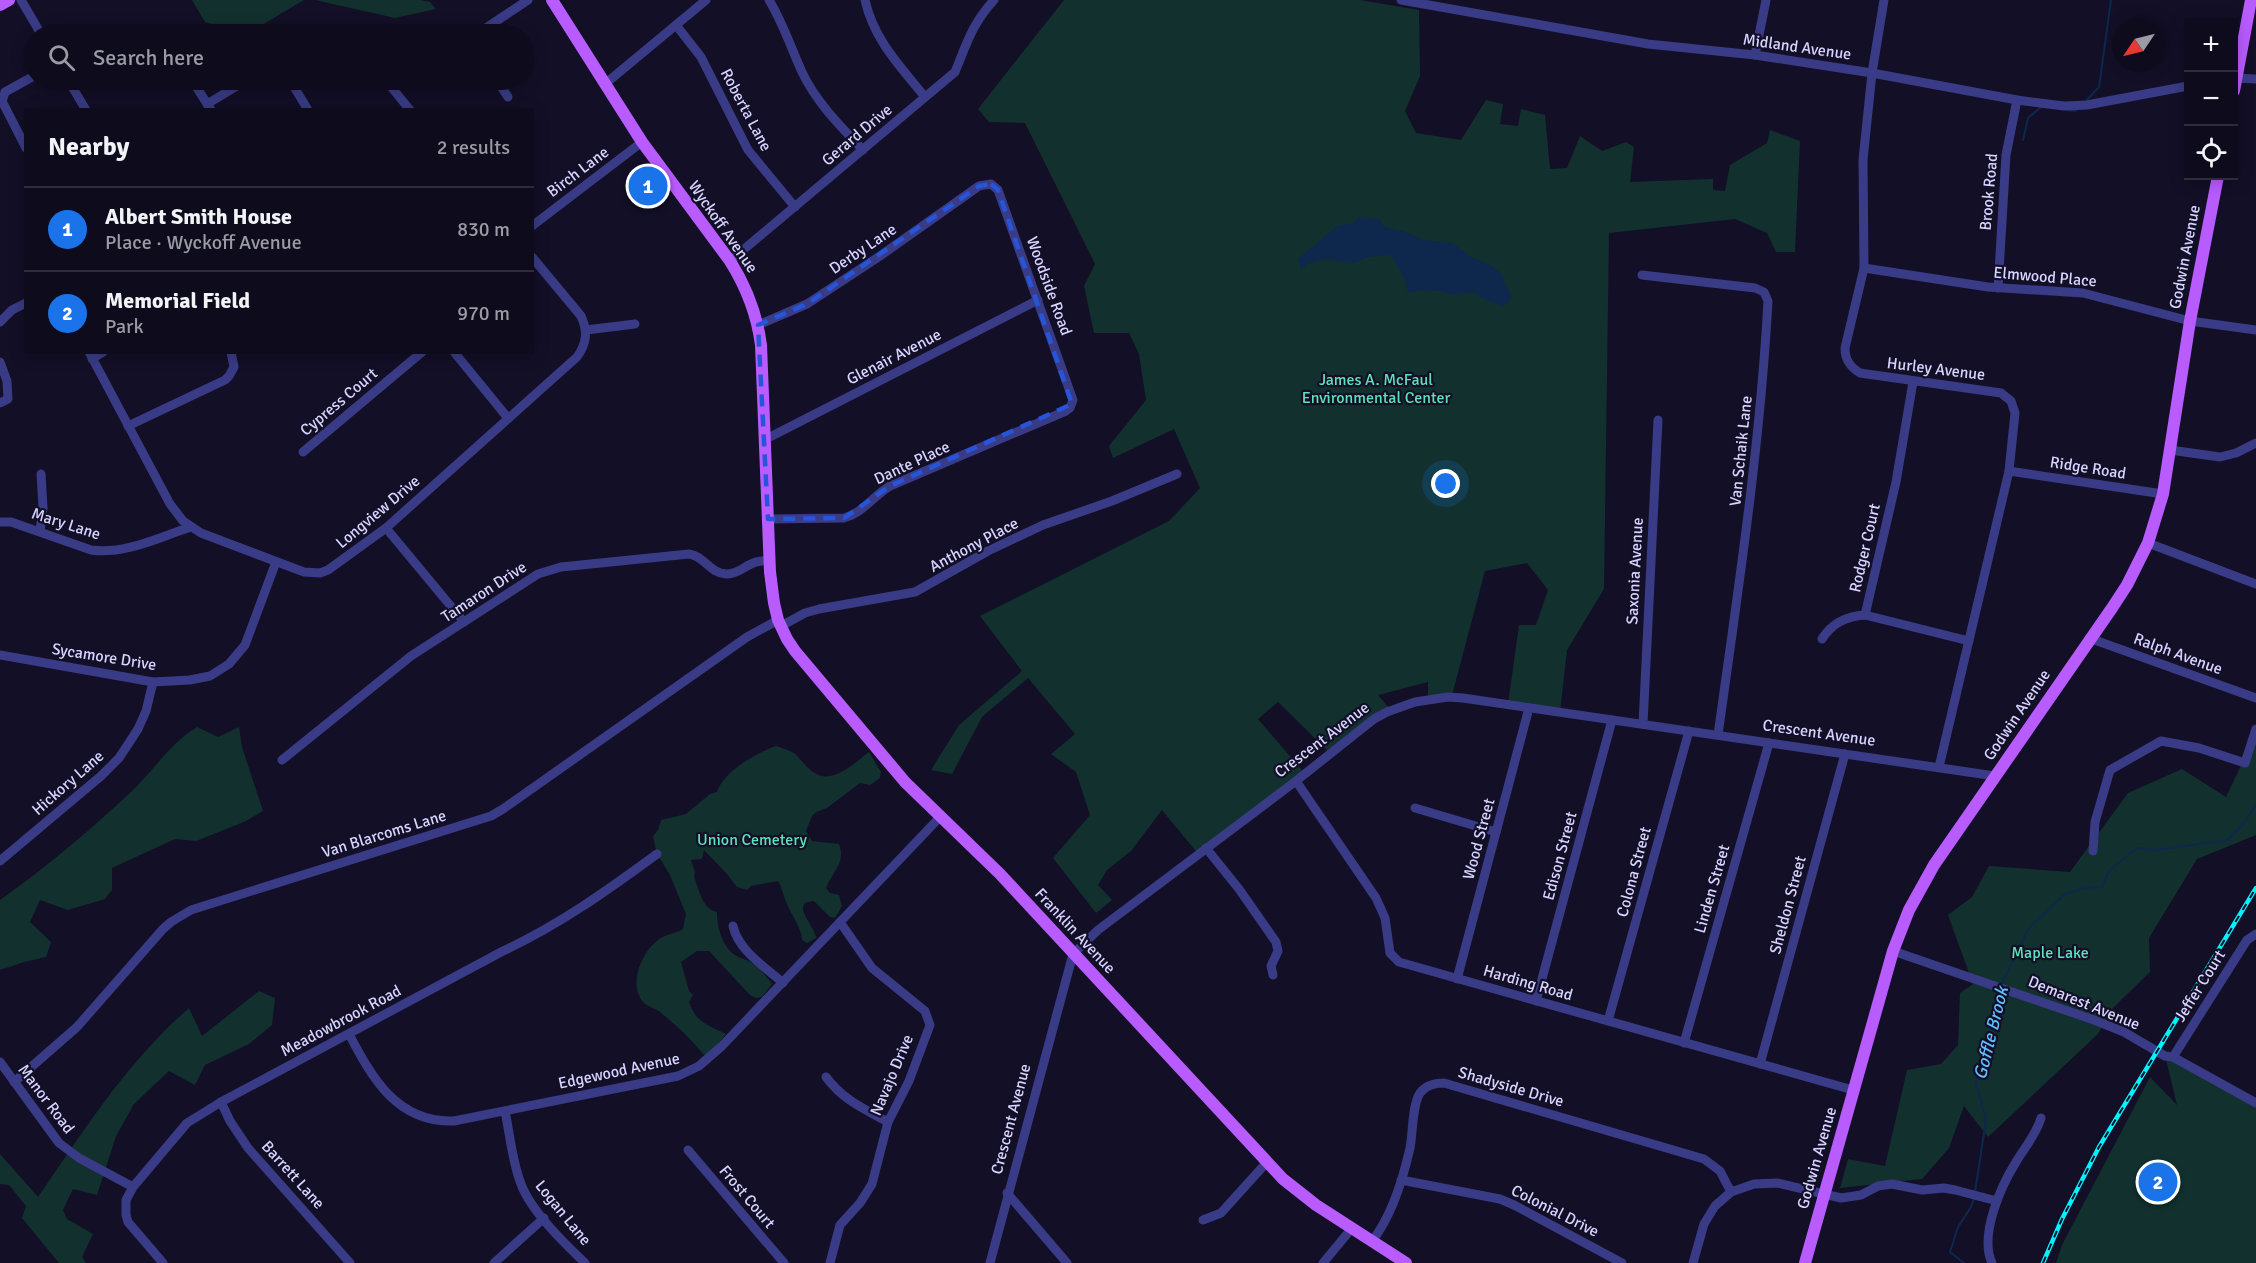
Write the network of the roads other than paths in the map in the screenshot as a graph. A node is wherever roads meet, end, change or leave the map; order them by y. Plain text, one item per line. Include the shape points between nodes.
1 (9, 0) edge
2 (21, 0) edge
3 (528, 0) edge
4 (552, 0) edge
5 (706, 0) edge
6 (769, 0) edge
7 (865, 0) edge
8 (994, 0) edge
9 (1401, 0) edge
10 (1766, 0) edge
11 (1884, 0) edge
12 (2252, 0) edge
13 (1448, 4) edge
14 (0, 5) edge
15 (35, 24) edge
16 (492, 24) edge
17 (676, 25) junction
18 (1755, 55) junction
19 (2236, 72) edge
20 (1872, 73) junction
21 (2238, 77) edge
22 (2256, 79) edge
23 (24, 82) edge
24 (605, 84) junction
25 (2184, 87) edge
26 (74, 90) edge
27 (198, 90) edge
28 (233, 90) edge
29 (296, 90) edge
30 (394, 90) edge
31 (503, 90) edge
32 (508, 97) dead end
33 (925, 97) junction
34 (2017, 100) junction
35 (209, 107) edge
36 (85, 108) edge
37 (307, 108) edge
38 (408, 108) edge
39 (642, 142) junction
40 (24, 144) edge
41 (863, 150) junction
42 (2217, 180) edge
43 (979, 186) joint
44 (795, 207) junction
45 (534, 224) edge
46 (534, 259) edge
47 (730, 261) junction
48 (1864, 268) junction
49 (1642, 275) dead end
50 (1998, 288) junction
51 (1038, 300) junction
52 (22, 305) edge
53 (2190, 321) junction
54 (0, 322) edge
55 (636, 324) dead end
56 (758, 325) junction
57 (586, 330) junction
58 (2256, 330) edge
59 (231, 354) edge
60 (420, 354) edge
61 (456, 354) edge
62 (91, 356) edge
63 (0, 362) edge
64 (1913, 382) junction
65 (0, 403) edge
66 (1066, 411) joint
67 (507, 417) junction
68 (1658, 420) dead end
69 (128, 426) junction
70 (764, 440) junction
71 (2256, 443) edge
72 (2170, 450) junction
73 (303, 452) dead end
74 (2009, 471) junction
75 (41, 474) dead end
76 (1177, 474) dead end
77 (2163, 494) junction
78 (768, 519) junction
79 (0, 522) edge
80 (191, 527) junction
81 (386, 528) junction
82 (40, 531) junction
83 (2148, 543) junction
84 (770, 561) junction
85 (276, 562) junction
86 (771, 579) joint
87 (2256, 584) edge
88 (1865, 615) junction
89 (464, 622) junction
90 (780, 623) junction
91 (2090, 638) junction
92 (1822, 639) dead end
93 (1970, 641) junction
94 (0, 655) edge
95 (153, 682) junction
96 (2256, 698) edge
97 (1529, 708) junction
98 (1612, 720) junction
99 (1643, 724) junction
100 (2256, 729) edge
101 (1689, 731) junction
102 (1718, 735) junction
103 (1769, 742) junction
104 (1845, 754) junction
105 (282, 760) dead end
106 (1939, 767) junction
107 (1995, 776) junction
108 (1296, 781) junction
109 (1415, 808) dead end
110 (940, 817) junction
111 (1496, 832) junction
112 (1206, 848) junction
113 (2093, 851) dead end
114 (657, 854) dead end
115 (0, 861) edge
116 (840, 922) junction
117 (733, 926) dead end
118 (2256, 934) edge
119 (1893, 951) junction
120 (1073, 954) junction
121 (1273, 975) dead end
122 (1457, 979) junction
123 (783, 983) junction
124 (1536, 1001) junction
125 (1608, 1022) junction
126 (349, 1034) junction
127 (1684, 1043) junction
128 (2174, 1057) junction
129 (0, 1062) edge
130 (1760, 1064) junction
131 (826, 1077) dead end
132 (14, 1082) junction
133 (1853, 1090) junction
134 (221, 1102) junction
135 (2256, 1103) edge
136 (505, 1111) junction
137 (2041, 1118) dead end
138 (888, 1122) junction
139 (688, 1150) dead end
140 (1267, 1162) junction
141 (1401, 1180) junction
142 (133, 1187) junction
143 (1731, 1192) junction
144 (1007, 1193) junction
145 (1824, 1193) junction
146 (1997, 1201) junction
147 (544, 1218) junction
148 (1203, 1220) dead end
149 (1352, 1228) junction
150 (1372, 1241) junction
151 (163, 1263) edge
152 (350, 1263) edge
153 (494, 1263) edge
154 (585, 1263) edge
155 (784, 1263) edge
156 (830, 1263) edge
157 (990, 1263) edge
158 (1067, 1263) edge
159 (1323, 1263) edge
160 (1406, 1263) edge
161 (1622, 1263) edge
162 (1693, 1263) edge
163 (1805, 1263) edge
164 (1992, 1263) edge

1 - 14 main road
2 - 15 street
3 - 16 street
4 - 24 main road, Wyckoff Avenue
5 - 17 street
6 - 41 street via 811,88
7 - 33 street via 872,25 886,50
8 - 33 street, Gerard Drive via 971,30 955,72
9 - 13 street, Midland Avenue
10 - 18 street
11 - 20 street, Hurley Avenue
12 - 19 main road
13 - 18 street, Midland Avenue via 1648,44
17 - 24 street
17 - 44 street, Roberta Lane via 701,57 748,150
18 - 20 street, Midland Avenue
20 - 34 street, Midland Avenue
20 - 48 street, Hurley Avenue via 1863,160
21 - 22 street
23 - 40 street via 5,92 2,101
24 - 39 main road, Wyckoff Avenue
25 - 34 street, Midland Avenue via 2087,105
26 - 36 street
27 - 35 street
28 - 35 street
29 - 37 street
30 - 38 street
31 - 32 street
33 - 41 street, Gerard Drive
34 - 50 street, Brook Road via 2006,155
39 - 45 street, Birch Lane
39 - 47 main road, Wyckoff Avenue
41 - 44 street, Gerard Drive
42 - 53 main road, Godwin Avenue
43 - 51 street, Woodside Road via 991,184 998,190
43 - 56 street, Derby Lane via 807,304
44 - 47 street, Gerard Drive
46 - 57 street via 581,316
47 - 56 main road, Wyckoff Avenue via 748,292
48 - 50 street, Elmwood Place
48 - 64 street, Hurley Avenue via 1845,348 1847,361 1860,373
49 - 102 street, Van Schaik Lane via 1755,288 1764,292 1768,301 1755,461
50 - 53 street, Elmwood Place via 2083,293
51 - 66 street, Woodside Road via 1073,395
51 - 70 street, Glenair Avenue
52 - 54 street
53 - 58 street, Elmwood Place
53 - 72 main road, Godwin Avenue
55 - 57 street
56 - 70 main road, Wyckoff Avenue
57 - 67 street, Longview Drive via 585,344 577,357
59 - 69 street via 234,367 229,376
60 - 73 street, Cypress Court
61 - 67 street
62 - 69 street, Longview Drive
63 - 65 street via 8,399
64 - 74 street, Hurley Avenue via 1995,391 2006,396 2015,413
64 - 88 street, Rodger Court via 1896,482
66 - 78 street, Dante Place via 890,486 852,516
67 - 81 street, Longview Drive
68 - 99 street, Saxonia Avenue
69 - 80 street, Longview Drive via 170,504
70 - 78 main road, Wyckoff Avenue
71 - 72 street via 2220,457
72 - 77 main road, Godwin Avenue
74 - 77 street, Ridge Road
74 - 93 street, Hurley Avenue
75 - 82 street
76 - 90 street, Anthony Place via 1043,525 915,592 819,609
77 - 83 main road, Godwin Avenue
78 - 84 main road, Wyckoff Avenue
79 - 82 street, Mary Lane
80 - 82 street, Mary Lane via 113,551 91,550
80 - 85 street, Longview Drive
81 - 85 street, Longview Drive via 320,573
81 - 89 street
83 - 87 street
83 - 91 main road, Godwin Avenue via 2127,585
84 - 86 main road, Wyckoff Avenue
84 - 89 street, Tamaron Drive via 756,561 726,574 689,554 561,567 538,574
85 - 95 street, Sycamore Drive via 249,637 238,656 210,676
86 - 90 main road, Franklin Avenue
88 - 92 street via 1839,622
88 - 93 street, Rodger Court
89 - 105 street, Tamaron Drive via 411,657
90 - 110 main road, Franklin Avenue via 795,651 891,766
90 - 132 street, Van Blarcoms Lane via 747,637 490,816 180,915 163,929 77,1027
91 - 96 street, Ralph Avenue
91 - 107 main road, Godwin Avenue
93 - 106 street, Hurley Avenue
94 - 95 street, Sycamore Drive
95 - 115 street, Hickory Lane via 138,729 119,758
97 - 98 street, Crescent Avenue
97 - 108 street, Crescent Avenue via 1448,698 1409,703 1366,724
97 - 111 street, Wood Street
98 - 99 street, Crescent Avenue
98 - 124 street, Edison Street
99 - 101 street, Crescent Avenue
100 - 113 street via 2245,763 2161,741 2110,770 2095,822
101 - 102 street, Crescent Avenue
101 - 125 street, Colona Street
102 - 103 street, Crescent Avenue
103 - 104 street, Crescent Avenue
103 - 127 street, Linden Street
104 - 106 street, Crescent Avenue
104 - 130 street, Sheldon Street
106 - 107 street, Crescent Avenue
107 - 119 main road, Godwin Avenue via 1923,884
108 - 112 street, Crescent Avenue
108 - 122 street, Harding Road via 1376,898 1385,918 1393,958
109 - 111 street
110 - 116 street, Edgewood Avenue
110 - 120 main road, Franklin Avenue via 986,860
111 - 122 street, Wood Street
112 - 120 street, Crescent Avenue via 1098,930
112 - 121 street via 1276,942
114 - 126 street, Meadowbrook Road via 553,926
116 - 123 street, Edgewood Avenue
116 - 138 street, Navajo Drive via 872,968 926,1011 930,1020 909,1081
117 - 123 street via 750,954
118 - 128 street, Jeffer Court via 2247,940
119 - 128 street, Demarest Avenue via 2094,1020 2124,1032 2164,1056
119 - 133 main road, Godwin Avenue
120 - 140 main road, Franklin Avenue
120 - 144 street, Crescent Avenue
122 - 124 street, Harding Road
123 - 136 street, Edgewood Avenue via 710,1058 690,1071
124 - 125 street, Harding Road
125 - 127 street, Harding Road
126 - 134 street, Meadowbrook Road
126 - 136 street, Edgewood Avenue via 380,1085 409,1112 443,1121
127 - 130 street, Harding Road
128 - 135 street, Demarest Avenue
129 - 132 street, Manor Road
130 - 133 street, Harding Road
131 - 138 street via 852,1103
132 - 142 street, Manor Road via 59,1143
133 - 145 main road, Godwin Avenue
134 - 142 street, Meadowbrook Road via 187,1123
134 - 152 street, Barrett Lane via 248,1148
136 - 147 street, Logan Lane via 521,1186
137 - 146 street
138 - 156 street, Navajo Drive via 872,1184 840,1225
139 - 155 street, Frost Court
140 - 148 street via 1221,1213
140 - 149 main road, Franklin Avenue via 1299,1192
141 - 143 street, Shadyside Drive via 1417,1098 1431,1084 1444,1083 1704,1160 1720,1171
141 - 150 street, Shadyside Drive via 1385,1222
141 - 161 street, Colonial Drive via 1500,1199
142 - 151 street, Meadowbrook Road via 126,1200 128,1222
143 - 145 street via 1766,1182
143 - 162 street via 1708,1215
144 - 157 street, Crescent Avenue
144 - 158 street
145 - 146 street via 1851,1198 1892,1184 1922,1190 1955,1190
145 - 163 main road, Godwin Avenue
146 - 164 street via 1988,1238
147 - 153 street
147 - 154 street, Logan Lane
149 - 150 main road, Franklin Avenue
149 - 159 street
150 - 160 main road, Franklin Avenue

